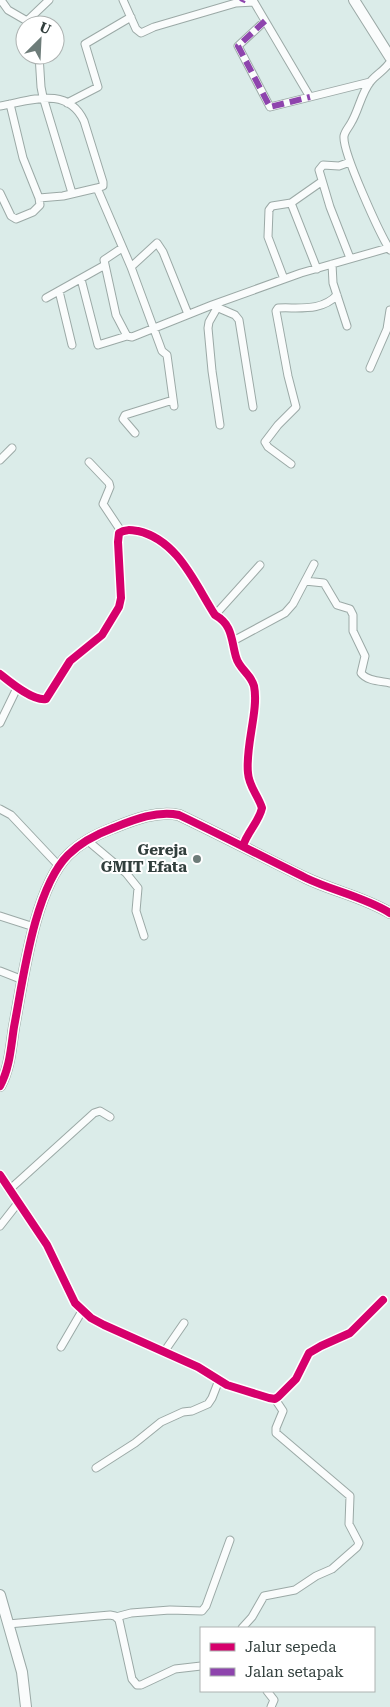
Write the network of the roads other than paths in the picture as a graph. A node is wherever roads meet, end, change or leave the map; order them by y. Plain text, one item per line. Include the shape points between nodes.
1 (1, 0) edge
2 (49, 0) edge
3 (123, 0) edge
4 (354, 0) edge
5 (242, 1) edge
6 (16, 15) edge
7 (36, 15) edge
8 (130, 17) junction
9 (265, 21) junction
10 (390, 58) edge
11 (390, 62) edge
12 (40, 65) edge
13 (370, 82) junction
14 (43, 97) junction
15 (310, 97) junction
16 (67, 103) junction
17 (10, 104) junction
18 (0, 106) edge
19 (350, 162) junction
20 (321, 182) junction
21 (97, 188) junction
22 (0, 192) edge
23 (72, 193) junction
24 (38, 198) junction
25 (291, 203) junction
26 (122, 248) junction
27 (389, 249) edge
28 (350, 258) junction
29 (332, 264) junction
30 (105, 265) junction
31 (131, 267) junction
32 (317, 269) junction
33 (81, 279) junction
34 (284, 279) junction
35 (59, 291) junction
36 (337, 295) junction
37 (46, 298) dead end
38 (215, 306) junction
39 (390, 310) edge
40 (188, 314) junction
41 (347, 326) dead end
42 (154, 327) junction
43 (127, 336) junction
44 (72, 345) dead end
45 (370, 368) dead end
46 (253, 407) dead end
47 (220, 425) dead end
48 (135, 433) dead end
49 (12, 448) dead end
50 (0, 460) edge
51 (89, 462) dead end
52 (291, 464) dead end
53 (121, 531) junction
54 (314, 564) dead end
55 (260, 566) dead end
56 (305, 581) junction
57 (215, 615) junction
58 (233, 641) junction
59 (0, 674) edge
60 (390, 683) edge
61 (17, 688) junction
62 (0, 723) edge
63 (0, 809) edge
64 (88, 841) junction
65 (243, 846) junction
66 (59, 866) junction
67 (390, 913) edge
68 (0, 916) edge
69 (34, 927) junction
70 (144, 936) dead end
71 (0, 971) edge
72 (23, 980) junction
73 (0, 1086) edge
74 (110, 1117) dead end
75 (0, 1175) edge
76 (10, 1190) junction
77 (18, 1203) junction
78 (0, 1226) edge
79 (383, 1300) dead end
80 (82, 1311) junction
81 (184, 1323) dead end
82 (61, 1347) dead end
83 (164, 1352) junction
84 (219, 1380) junction
85 (275, 1399) junction
86 (96, 1468) dead end
87 (230, 1540) dead end
88 (0, 1595) edge
89 (116, 1617) junction
90 (8, 1624) junction
91 (243, 1627) edge
92 (200, 1666) edge
93 (268, 1692) edge
94 (26, 1707) edge
95 (271, 1707) edge

1 - 6 street
2 - 7 street
3 - 8 street
4 - 10 street
5 - 8 street via 141,33
5 - 9 street via 254,2
8 - 16 street via 85,44 98,87
9 - 15 street
9 - 15 street via 238,46 270,107
11 - 13 street
12 - 14 street
13 - 15 street
13 - 19 street via 344,135
14 - 16 street
14 - 17 street
14 - 23 street
16 - 21 street via 80,112 84,121 103,186
17 - 18 street
17 - 24 street via 23,158
19 - 20 street via 321,166
19 - 27 street
20 - 25 street
20 - 28 street
21 - 23 street
21 - 26 street
22 - 24 street via 16,219 38,208
23 - 24 street
25 - 32 street
25 - 34 street via 272,206 268,213 268,237
26 - 30 street via 106,258
26 - 31 street
27 - 28 street
28 - 29 street
29 - 32 street
29 - 36 street
30 - 33 street
30 - 43 street via 116,315
31 - 40 street via 157,243
31 - 42 street
32 - 34 street
33 - 35 street
33 - 43 street via 98,345
34 - 38 street
35 - 37 street
35 - 44 street
36 - 41 street
36 - 52 street via 319,307 276,310 296,407 265,442
38 - 40 street
38 - 46 street via 239,320
38 - 47 street via 208,328
39 - 45 street via 387,329
40 - 42 street
42 - 43 street via 132,337
42 - 48 street via 162,352 167,355 174,403 125,415 123,419
49 - 50 street
51 - 53 street via 109,483 103,504
53 - 57 street via 136,531 161,541 181,559
53 - 61 street via 118,542 121,601 102,635 70,662 46,699
54 - 56 street
55 - 57 street
56 - 58 street via 285,613
56 - 60 street via 324,583 337,605 350,608 353,630 364,656 361,673 368,679
57 - 58 street via 224,620
58 - 65 street via 238,663 254,685 248,772 250,785 262,808
59 - 61 street
61 - 62 street
63 - 66 street via 11,814
64 - 65 street via 147,816 174,814
64 - 66 street
64 - 70 street via 138,888 136,911
65 - 67 street via 306,878
66 - 69 street via 52,876
68 - 69 street
69 - 72 street
71 - 72 street
72 - 73 street via 8,1063
74 - 76 street via 94,1113
75 - 76 street
76 - 77 street
77 - 78 street
77 - 80 street via 47,1245
79 - 85 street via 350,1333 309,1353 296,1379
80 - 82 street
80 - 83 street
81 - 83 street
83 - 84 street via 198,1366
84 - 85 street
84 - 86 street via 208,1404 161,1422
85 - 91 street via 284,1411 276,1433 350,1496 350,1526 359,1542 328,1572 295,1590 264,1596
87 - 89 street via 202,1612 170,1610
88 - 90 street
89 - 90 street via 101,1615
89 - 92 street via 136,1684 141,1685 175,1669
90 - 94 street via 22,1672
93 - 95 street via 274,1700

